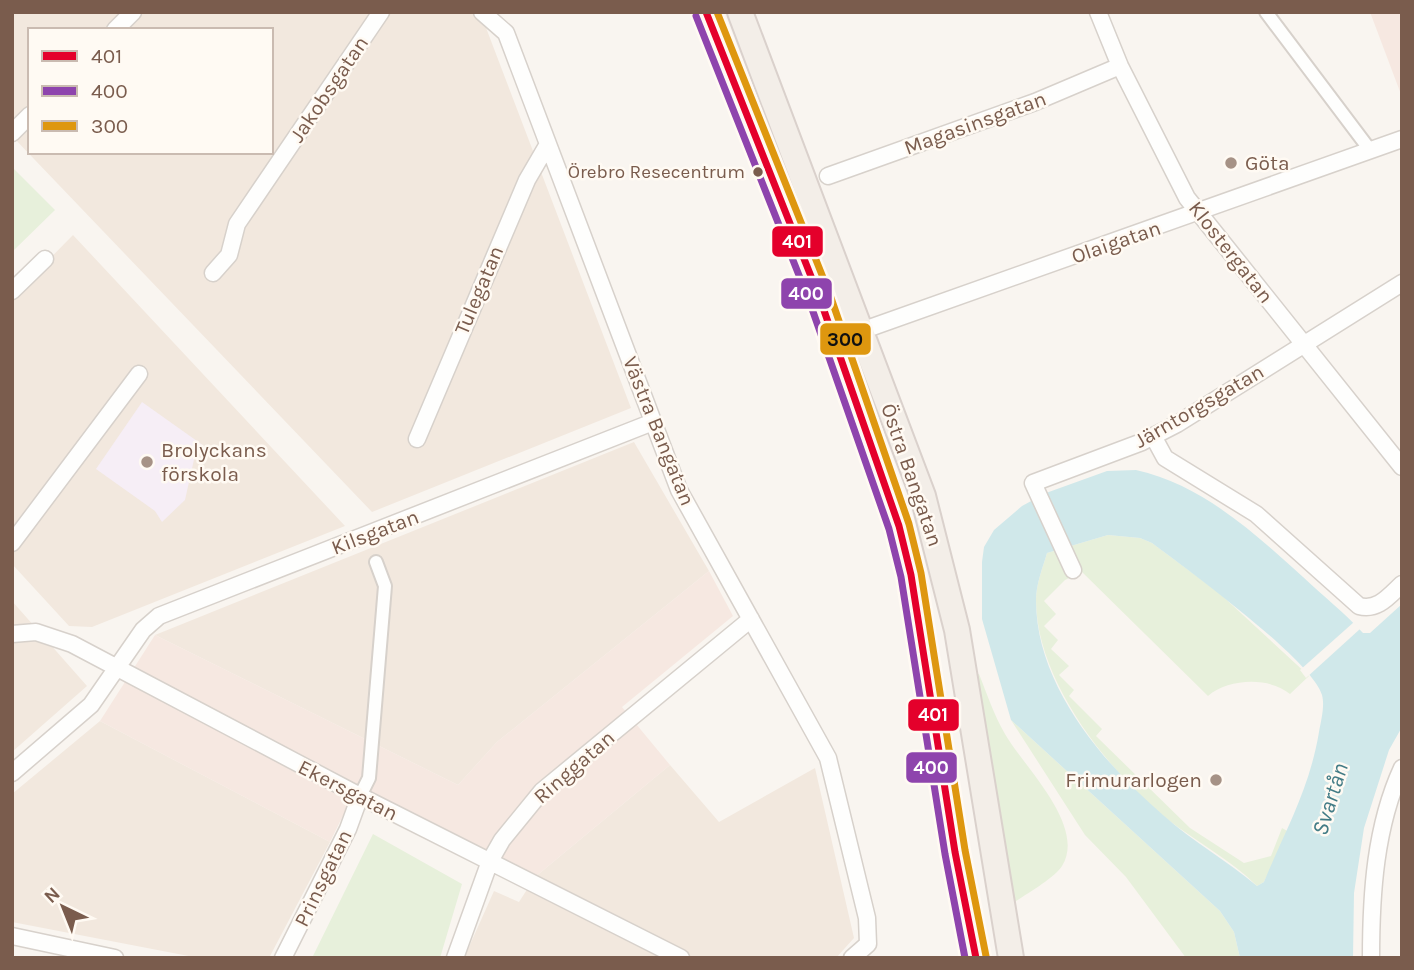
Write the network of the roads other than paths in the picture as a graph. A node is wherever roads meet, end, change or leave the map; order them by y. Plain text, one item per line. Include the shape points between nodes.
1 (133, 12) edge
2 (381, 12) edge
3 (706, 12) edge
4 (740, 12) edge
5 (1098, 12) edge
6 (1266, 12) edge
7 (483, 13) edge
8 (117, 28) edge
9 (1120, 66) junction
10 (28, 118) edge
11 (12, 133) edge
12 (1402, 139) edge
13 (548, 144) junction
14 (1370, 150) junction
15 (828, 176) dead end
16 (1198, 213) junction
17 (45, 259) dead end
18 (213, 273) dead end
19 (1402, 283) edge
20 (12, 291) edge
21 (861, 331) junction
22 (835, 340) junction
23 (1305, 344) junction
24 (139, 374) dead end
25 (653, 422) junction
26 (1153, 436) junction
27 (417, 439) dead end
28 (1402, 467) edge
29 (12, 543) edge
30 (376, 562) dead end
31 (1073, 570) dead end
32 (1402, 584) edge
33 (751, 619) junction
34 (12, 633) edge
35 (118, 669) junction
36 (1402, 768) edge
37 (12, 773) edge
38 (360, 796) junction
39 (490, 861) junction
40 (12, 936) edge
41 (1010, 953) edge
42 (115, 958) edge
43 (283, 958) edge
44 (455, 958) edge
45 (681, 958) edge
46 (852, 958) edge
47 (976, 958) edge
48 (1371, 958) edge

1 - 8 street
2 - 18 street, Jakobsgatan via 237,223 229,255
3 - 22 main road, Östra Bangatan
4 - 21 main road, Östra Bangatan
5 - 9 street, Klostergatan
6 - 14 street
7 - 13 street, Västra Bangatan via 506,33
9 - 15 street, Magasinsgatan via 1035,102
9 - 16 street, Klostergatan
10 - 11 street
12 - 14 street, Olaigatan
13 - 25 street, Västra Bangatan
13 - 27 street, Tulegatan via 527,180
14 - 16 street, Olaigatan
16 - 21 street, Olaigatan
16 - 23 street, Klostergatan
17 - 20 street
19 - 23 street, Järntorgsgatan
21 - 22 main road
21 - 41 main road, Östra Bangatan via 923,496 943,568
22 - 47 main road, Östra Bangatan via 888,492 911,575
23 - 26 street, Järntorgsgatan
23 - 28 street, Klostergatan
24 - 29 street
25 - 33 street, Västra Bangatan via 679,489
25 - 35 street, Kilsgatan via 159,616 143,630
26 - 31 street, Järntorgsgatan via 1033,483
26 - 32 street via 1165,458 1256,514 1359,606 1379,605
30 - 38 street via 385,586 369,778
33 - 39 street, Ringgatan via 542,791
33 - 46 street, Västra Bangatan via 828,758 867,918 868,944
34 - 35 street, Ekersgatan via 36,632
35 - 37 street, Kilsgatan via 91,705
35 - 38 street, Ekersgatan
36 - 48 street via 1378,847
38 - 39 street, Ekersgatan
38 - 43 street, Prinsgatan
39 - 44 street, Ringgatan
39 - 45 street, Ekersgatan
40 - 42 street

